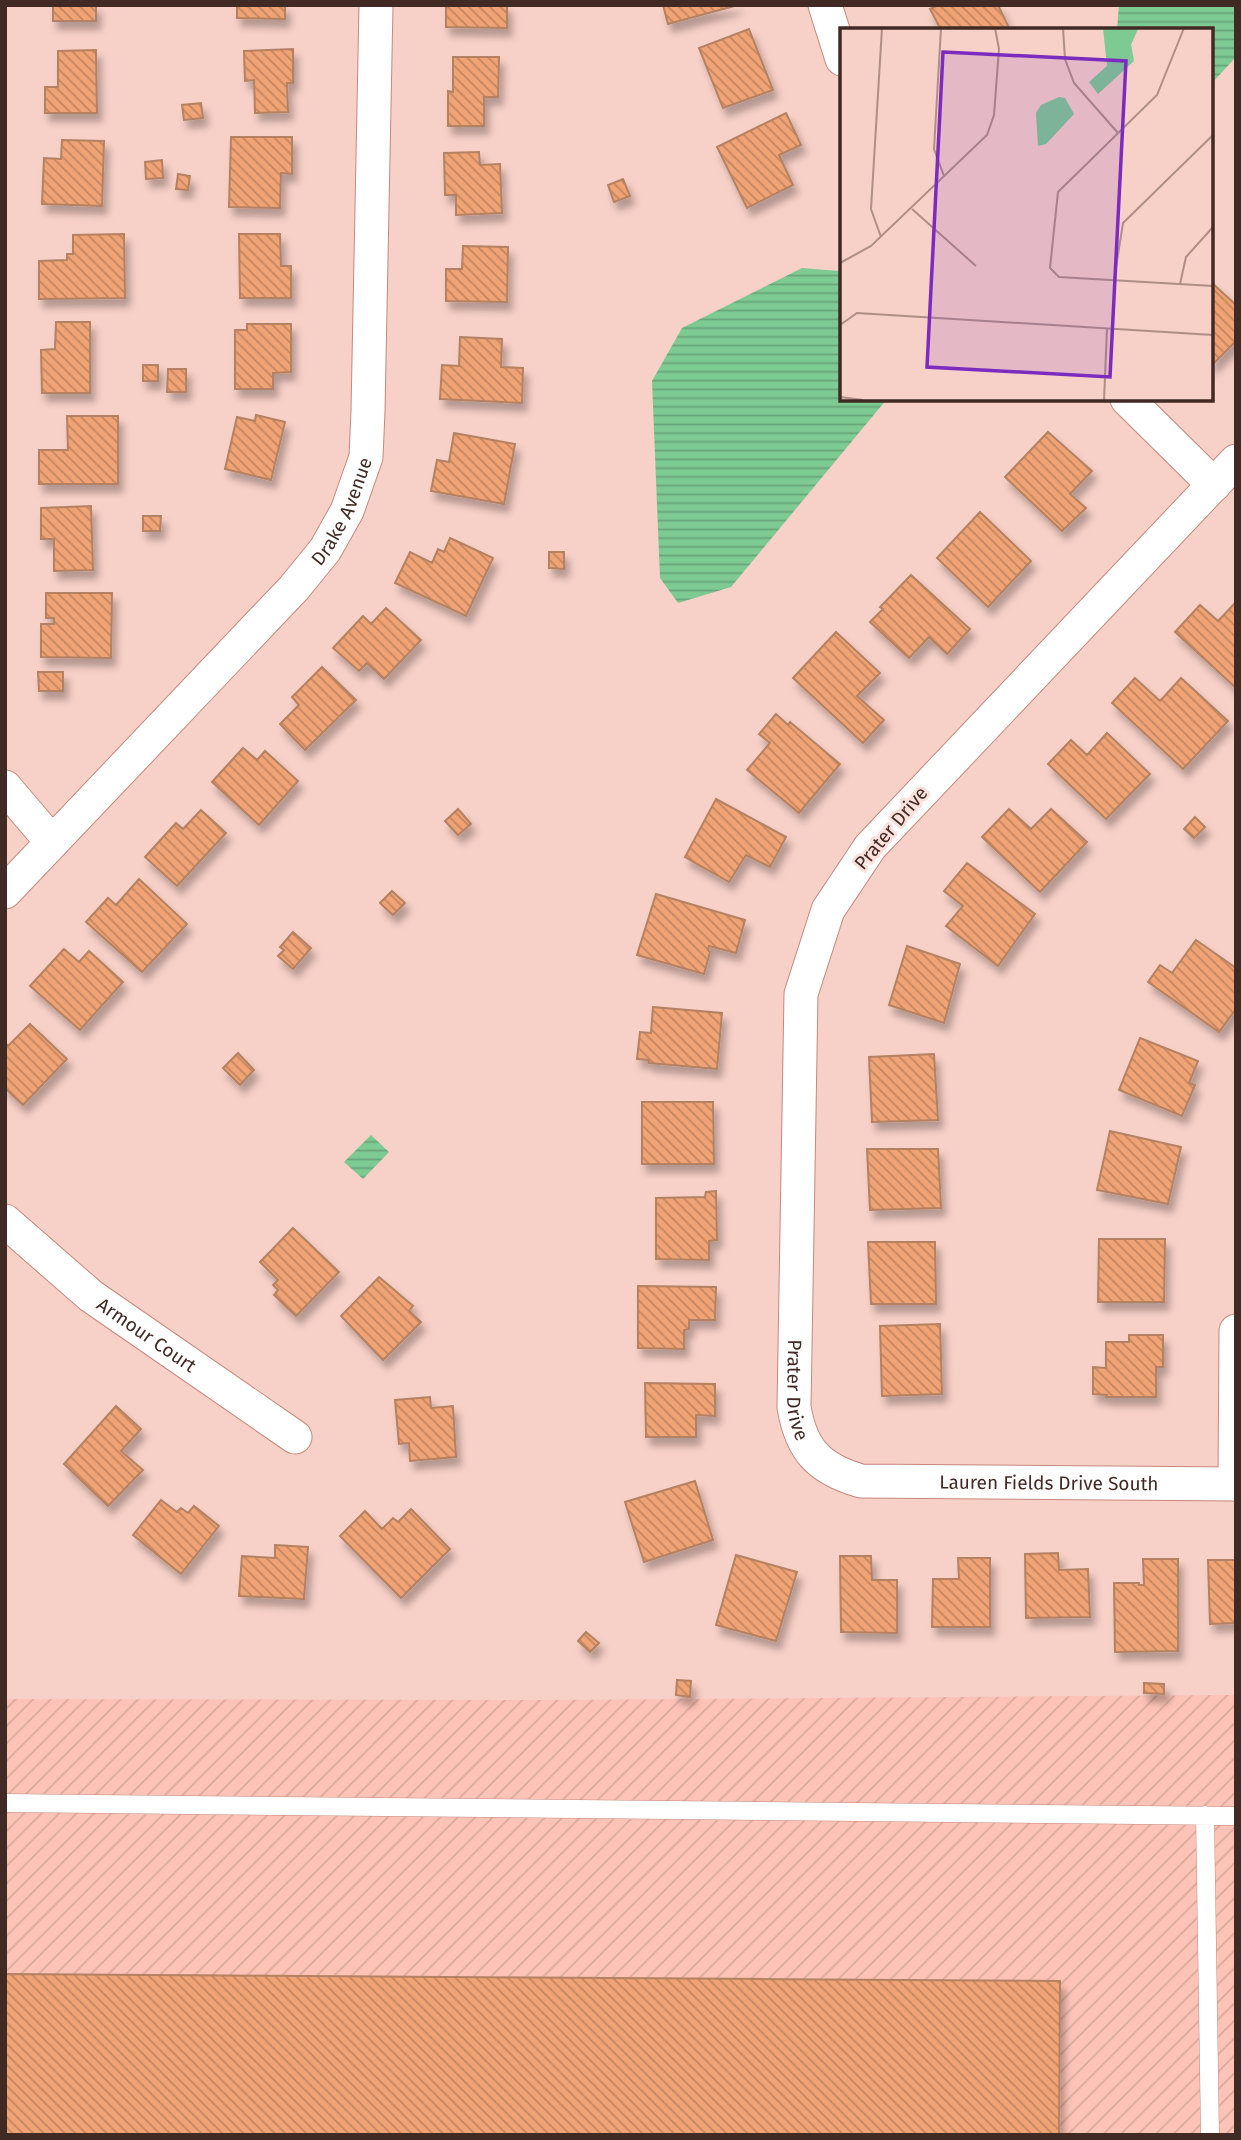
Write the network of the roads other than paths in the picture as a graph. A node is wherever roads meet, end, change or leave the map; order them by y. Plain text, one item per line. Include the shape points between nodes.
1 (376, 5) edge
2 (825, 5) edge
3 (840, 53) edge
4 (1130, 401) edge
5 (1225, 473) edge
6 (5, 787) edge
7 (51, 841) junction
8 (5, 892) edge
9 (5, 1221) edge
10 (1236, 1331) edge
11 (295, 1437) dead end
12 (861, 1481) joint
13 (1235, 1484) edge
14 (5, 1803) edge
15 (1205, 1815) junction
16 (1236, 1816) edge
17 (1210, 2135) edge

1 - 7 street, Drake Avenue via 366,457 347,511 325,550 294,588
2 - 3 street
4 - 5 street
5 - 12 street, Prater Drive via 870,847 828,910 801,993 794,1407 803,1443 814,1457 829,1469
6 - 7 street
7 - 8 street, Drake Avenue
9 - 11 street, Armour Court via 91,1296
10 - 13 street
12 - 13 street, Lauren Fields Drive South
14 - 15 lane
15 - 16 lane
15 - 17 lane

